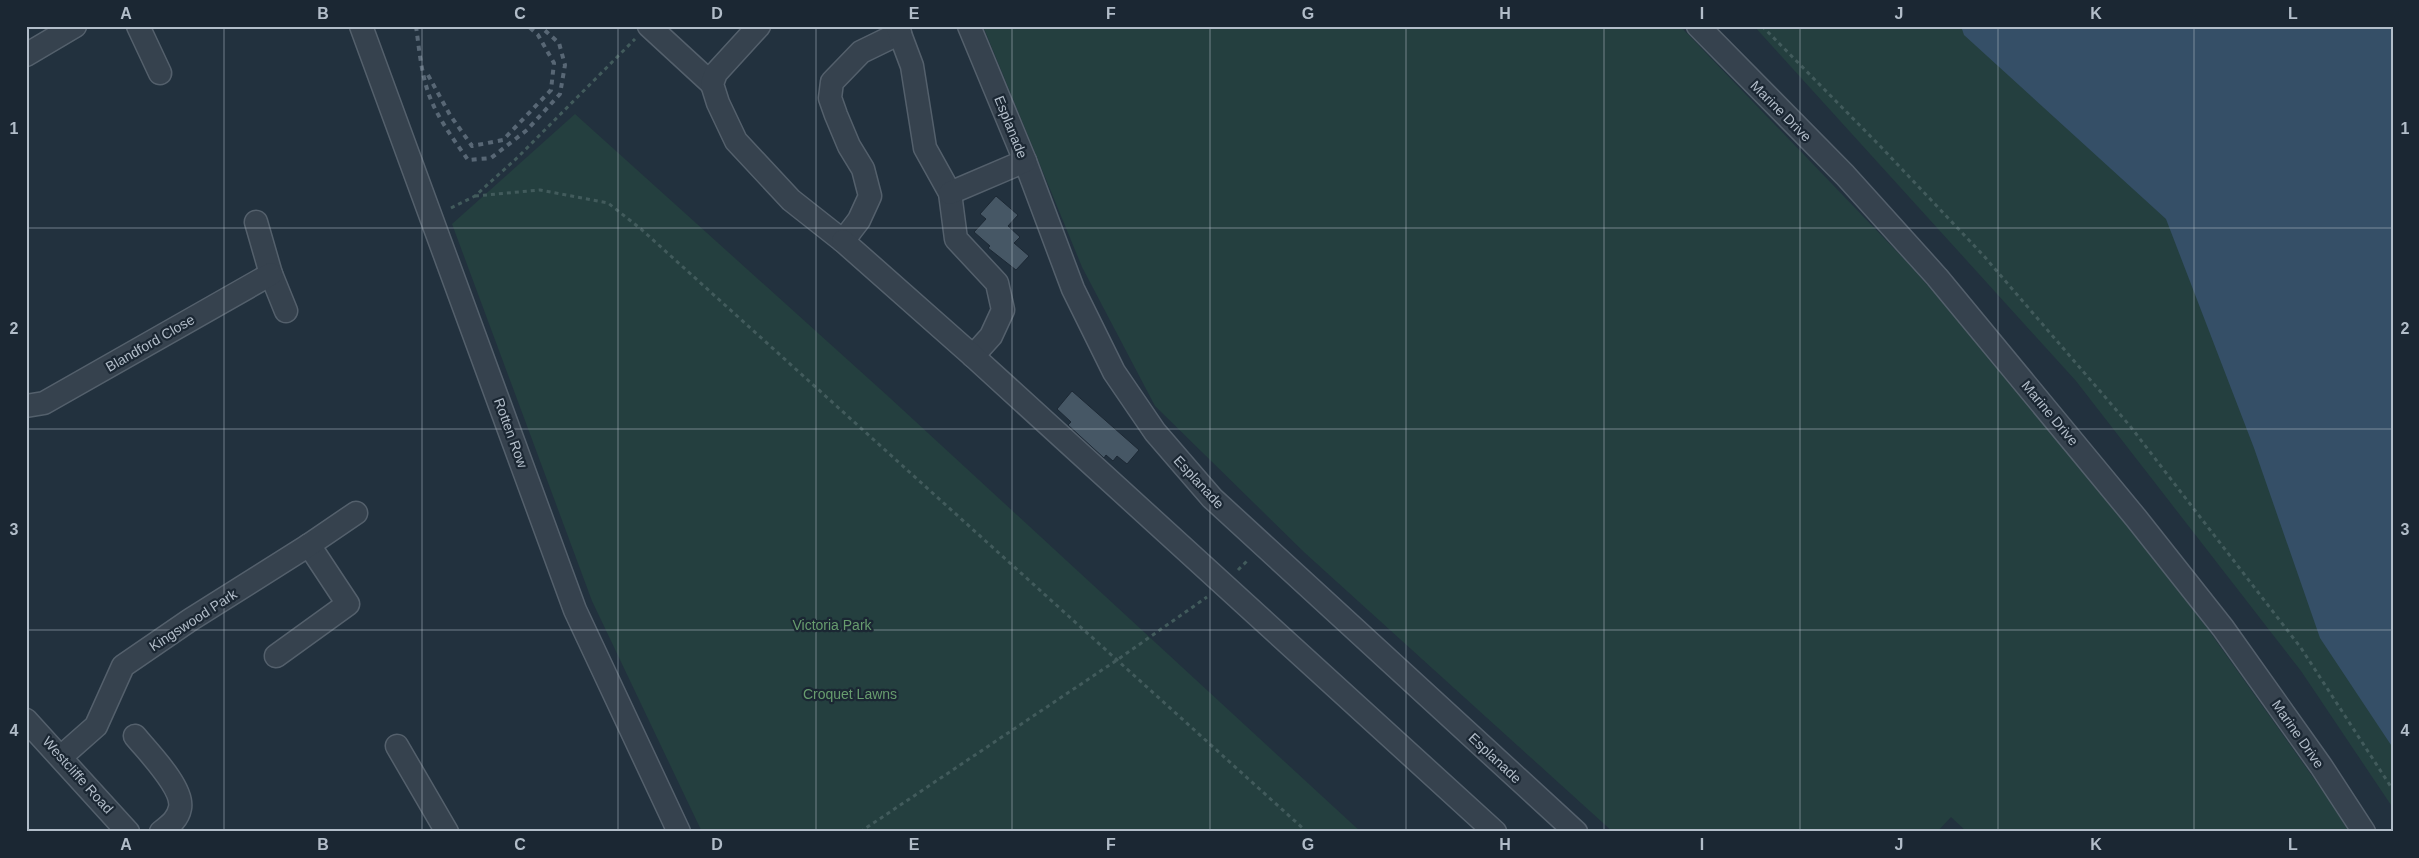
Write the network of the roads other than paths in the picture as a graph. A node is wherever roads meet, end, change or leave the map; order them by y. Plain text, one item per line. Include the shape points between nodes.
1 (75, 26) edge
2 (138, 26) edge
3 (361, 26) edge
4 (759, 26) edge
5 (970, 26) edge
6 (1698, 26) edge
7 (645, 30) edge
8 (898, 30) edge
9 (26, 55) edge
10 (160, 73) dead end
11 (712, 84) junction
12 (1025, 161) junction
13 (950, 193) junction
14 (256, 222) dead end
15 (843, 242) junction
16 (271, 274) junction
17 (286, 311) dead end
18 (973, 356) junction
19 (26, 406) edge
20 (356, 513) dead end
21 (309, 545) junction
22 (276, 656) dead end
23 (26, 720) edge
24 (135, 736) dead end
25 (397, 746) dead end
26 (62, 756) junction
27 (128, 832) edge
28 (161, 832) edge
29 (446, 832) edge
30 (679, 832) edge
31 (1495, 832) edge
32 (1576, 832) edge
33 (2364, 832) edge

1 - 9 street
2 - 10 street
3 - 30 street, Rotten Row via 575,610
4 - 11 street via 716,73
5 - 12 street, Esplanade
6 - 33 street, Marine Drive via 1845,175 1937,277 2223,628
7 - 11 street
8 - 13 street via 912,66 926,148
8 - 15 street via 861,52 832,82 830,98 849,146 863,169 870,196 859,220
11 - 15 street via 736,141 791,200
12 - 13 street
12 - 32 street, Esplanade via 1073,289 1114,372 1155,432 1212,498
13 - 18 street via 956,239 997,283 1003,310 991,336
14 - 16 street
15 - 18 street
16 - 17 street
16 - 19 street, Blandford Close via 44,403
18 - 31 street
20 - 21 street, Kingswood Park
21 - 22 street via 348,604
21 - 26 street, Kingswood Park via 123,666 96,726
23 - 26 street, Westcliffe Road
24 - 28 street via 178,791 180,807 174,822
25 - 29 street
26 - 27 street, Westcliffe Road

